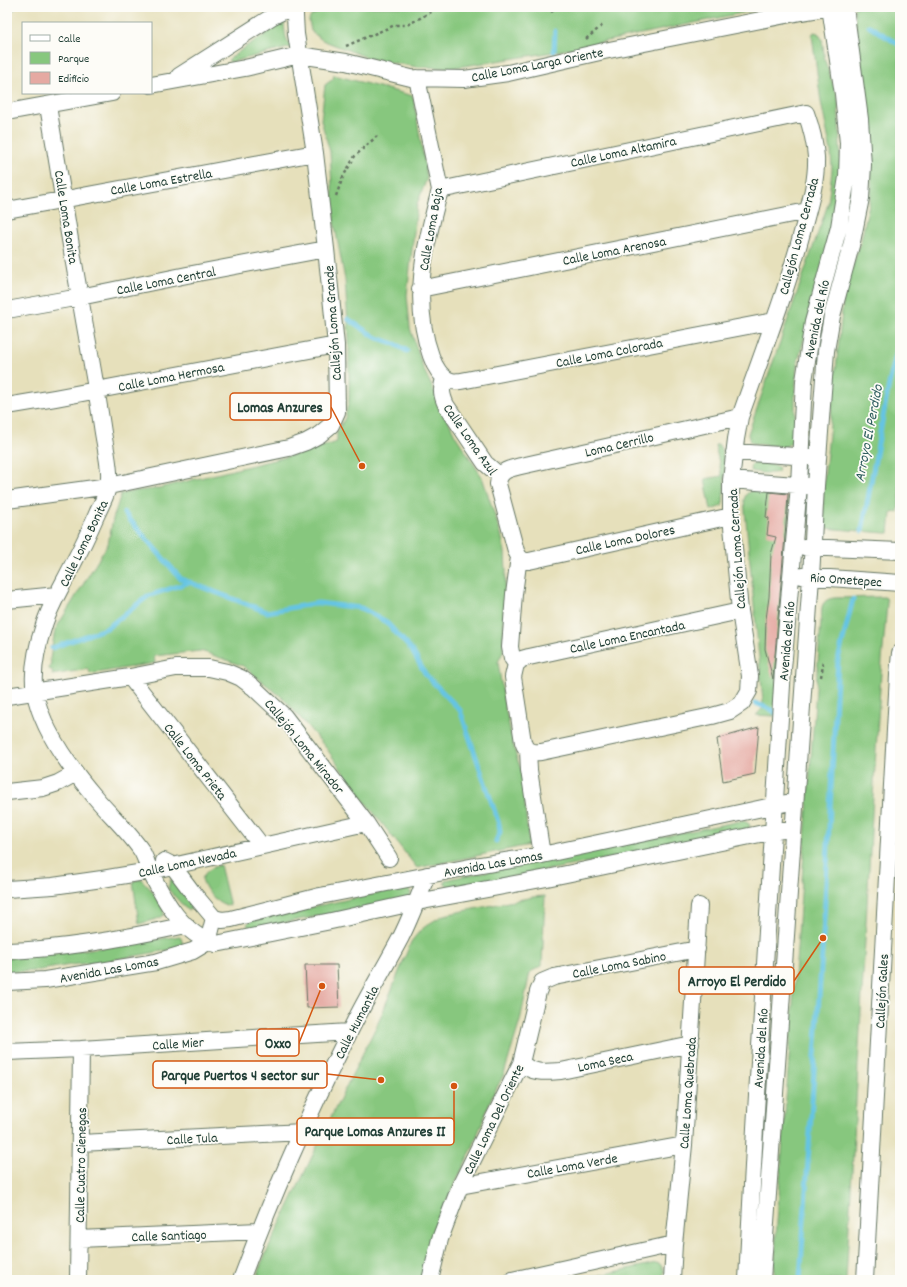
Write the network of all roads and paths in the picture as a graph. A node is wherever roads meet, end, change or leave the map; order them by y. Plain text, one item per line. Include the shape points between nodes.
1 (292, 7) edge
2 (295, 7) edge
3 (559, 7) edge
4 (830, 7) edge
5 (845, 7) edge
6 (434, 10) dead end
7 (551, 12) dead end
8 (604, 24) dead end
9 (583, 43) dead end
10 (342, 49) dead end
11 (299, 55) junction
12 (417, 78) junction
13 (172, 81) junction
14 (152, 85) edge
15 (107, 94) edge
16 (48, 106) junction
17 (7, 112) edge
18 (806, 113) joint
19 (376, 136) dead end
20 (315, 153) junction
21 (440, 190) junction
22 (64, 199) junction
23 (335, 199) dead end
24 (7, 210) edge
25 (807, 211) junction
26 (326, 250) junction
27 (420, 289) junction
28 (80, 297) junction
29 (7, 310) edge
30 (774, 321) junction
31 (336, 345) junction
32 (444, 378) junction
33 (97, 390) junction
34 (7, 406) edge
35 (740, 417) junction
36 (734, 452) junction
37 (800, 457) junction
38 (818, 458) junction
39 (500, 476) junction
40 (731, 480) junction
41 (799, 485) junction
42 (108, 486) junction
43 (816, 486) junction
44 (7, 500) edge
45 (731, 516) junction
46 (794, 546) junction
47 (818, 548) junction
48 (892, 550) edge
49 (519, 557) junction
50 (792, 576) junction
51 (817, 578) junction
52 (900, 583) edge
53 (57, 595) junction
54 (7, 600) edge
55 (740, 611) junction
56 (900, 653) edge
57 (516, 664) junction
58 (899, 676) edge
59 (130, 677) junction
60 (35, 692) junction
61 (7, 696) edge
62 (528, 750) junction
63 (76, 773) junction
64 (7, 792) edge
65 (796, 801) junction
66 (775, 804) junction
67 (366, 823) junction
68 (793, 829) junction
69 (774, 831) junction
70 (261, 845) junction
71 (142, 851) junction
72 (542, 855) junction
73 (389, 858) dead end
74 (172, 865) junction
75 (150, 870) junction
76 (427, 875) junction
77 (7, 890) edge
78 (417, 902) junction
79 (700, 906) dead end
80 (214, 918) junction
81 (186, 925) junction
82 (208, 942) junction
83 (697, 949) junction
84 (7, 951) edge
85 (7, 982) edge
86 (542, 982) joint
87 (349, 1032) junction
88 (691, 1044) junction
89 (81, 1049) junction
90 (7, 1052) edge
91 (520, 1063) junction
92 (303, 1132) junction
93 (80, 1144) junction
94 (684, 1145) junction
95 (460, 1186) junction
96 (259, 1231) junction
97 (78, 1239) junction
98 (674, 1244) junction
99 (78, 1280) edge
100 (241, 1280) edge
101 (430, 1280) edge
102 (512, 1280) edge
103 (672, 1280) edge
104 (747, 1280) edge
105 (762, 1280) edge
106 (865, 1280) edge

1 - 13 street via 273,16
2 - 11 street, Callejón Loma Grande
3 - 7 path
4 - 12 street, Calle Loma Larga Oriente via 604,51 508,73 464,79
4 - 37 street, Avenida del Río via 845,108 848,177 839,227 813,322 804,381
5 - 38 street, Avenida del Río via 860,120 863,166 852,242 832,316 826,352
6 - 10 path via 407,25 395,25
8 - 9 path
11 - 12 street, Calle Loma Larga Oriente via 346,62
11 - 13 street, Calle Loma Larga Oriente
11 - 20 street, Callejón Loma Grande
12 - 21 street, Calle Loma Baja
13 - 14 street, Calle Loma Larga Oriente
15 - 16 street
16 - 17 street
16 - 22 street, Calle Loma Bonita
18 - 21 street, Calle Loma Altamira
18 - 25 street, Callejón Loma Cerrada via 813,134 816,158 815,181
19 - 23 path via 356,156 343,177
20 - 22 street, Calle Loma Estrella
20 - 26 street, Callejón Loma Grande
21 - 27 street, Calle Loma Baja via 422,264
22 - 24 street, Calle Loma Estrella
22 - 28 street, Calle Loma Bonita
25 - 27 street, Calle Loma Arenosa
25 - 30 street, Callejón Loma Cerrada
26 - 28 street, Calle Loma Central
26 - 31 street, Callejón Loma Grande
27 - 32 street, Calle Loma Baja via 426,342 435,366
28 - 29 street, Calle Loma Central
28 - 33 street, Calle Loma Bonita
30 - 32 street, Calle Loma Colorada via 461,381
30 - 35 street, Callejón Loma Cerrada
31 - 33 street, Calle Loma Hermosa
31 - 42 street, Callejón Loma Grande via 337,412 331,425 319,435 289,448
32 - 39 street, Calle Loma Azul via 441,389 446,405 485,463
33 - 34 street, Calle Loma Hermosa
33 - 42 street, Calle Loma Bonita
35 - 36 street, Callejón Loma Cerrada
35 - 39 street, Loma Cerrillo via 521,466 502,472
36 - 37 street
36 - 40 street, Callejón Loma Cerrada
37 - 38 street
37 - 41 street, Avenida del Río
38 - 43 street, Avenida del Río
39 - 49 street, Calle Loma Azul via 498,484
40 - 41 street
40 - 45 street, Callejón Loma Cerrada
41 - 43 street
41 - 46 street, Avenida del Río
42 - 44 street, Callejón Loma Grande
42 - 53 street, Calle Loma Bonita via 87,537
43 - 47 street, Avenida del Río
45 - 49 street, Calle Loma Dolores via 529,561
45 - 55 street, Callejón Loma Cerrada
46 - 47 street, Rio Ometepec
46 - 50 street, Avenida del Río
47 - 48 street, Rio Ometepec
47 - 51 street, Avenida del Río
49 - 57 street, Calle Loma Azul via 510,648
50 - 51 street, Rio Ometepec
50 - 66 street, Avenida del Río via 783,669
51 - 52 street, Rio Ometepec
51 - 65 street, Avenida del Río
53 - 54 street
53 - 60 street, Calle Loma Bonita via 49,610 39,644 34,674
55 - 57 street, Calle Loma Encantada via 522,658
55 - 62 street, Callejón Loma Cerrada via 750,676 749,691 742,703 730,711 541,752
56 - 58 street, Callejón Gales
57 - 62 street via 513,677 523,742
58 - 106 street, Callejón Gales
59 - 60 street, Callejón Loma Mirador
59 - 67 street, Callejón Loma Mirador via 194,667 227,672 241,678 284,716
59 - 70 street, Calle Loma Prieta
60 - 61 street, Callejón Loma Mirador
60 - 63 street, Calle Loma Bonita via 39,709 48,728
62 - 72 street
63 - 64 street via 43,788
63 - 71 street, Calle Loma Bonita
65 - 66 street, Avenida Las Lomas
65 - 68 street, Avenida del Río
66 - 69 street, Avenida del Río
66 - 72 street, Avenida Las Lomas
67 - 70 street, Calle Loma Nevada
67 - 73 street, Callejón Loma Mirador
68 - 69 street, Avenida Las Lomas
68 - 105 street, Avenida del Río
69 - 78 street, Avenida Las Lomas
69 - 104 street, Avenida del Río via 754,1128
70 - 74 street, Calle Loma Nevada
71 - 74 street, Calle Loma Bonita
71 - 75 street, Calle Loma Bonita
72 - 76 street, Avenida Las Lomas
74 - 75 street, Calle Loma Nevada
74 - 80 street, Calle Loma Bonita
75 - 77 street, Calle Loma Nevada via 52,886
75 - 81 street, Calle Loma Bonita via 167,903
76 - 78 street, Calle Humantla
76 - 80 street, Avenida Las Lomas via 320,896 231,919
78 - 82 street, Avenida Las Lomas via 235,941 216,944
78 - 87 street, Calle Humantla via 402,936
79 - 83 street, Calle Loma Quebrada
80 - 82 street
81 - 82 street, Calle Loma Bonita via 199,938
81 - 84 street via 132,937
82 - 85 street, Avenida Las Lomas via 193,951 156,962 45,980
83 - 86 street, Calle Loma Sabino via 554,977
83 - 88 street, Calle Loma Quebrada
86 - 91 street, Calle Loma Del Oriente
87 - 89 street, Calle Mier
87 - 92 street, Calle Humantla
88 - 91 street, Loma Seca via 545,1072 526,1068
88 - 94 street, Calle Loma Quebrada
89 - 90 street, Calle Mier
89 - 93 street, Calle Cuatro Cienegas
91 - 95 street, Calle Loma Del Oriente
92 - 93 street, Calle Tula
92 - 96 street, Calle Humantla
93 - 97 street, Calle Cuatro Cienegas
94 - 95 street, Calle Loma Verde
94 - 98 street, Calle Loma Quebrada
95 - 101 street, Calle Loma Del Oriente via 440,1239
96 - 97 street, Calle Santiago
96 - 100 street, Calle Humantla
97 - 99 street, Calle Cuatro Cienegas
98 - 102 street
98 - 103 street, Calle Loma Quebrada

